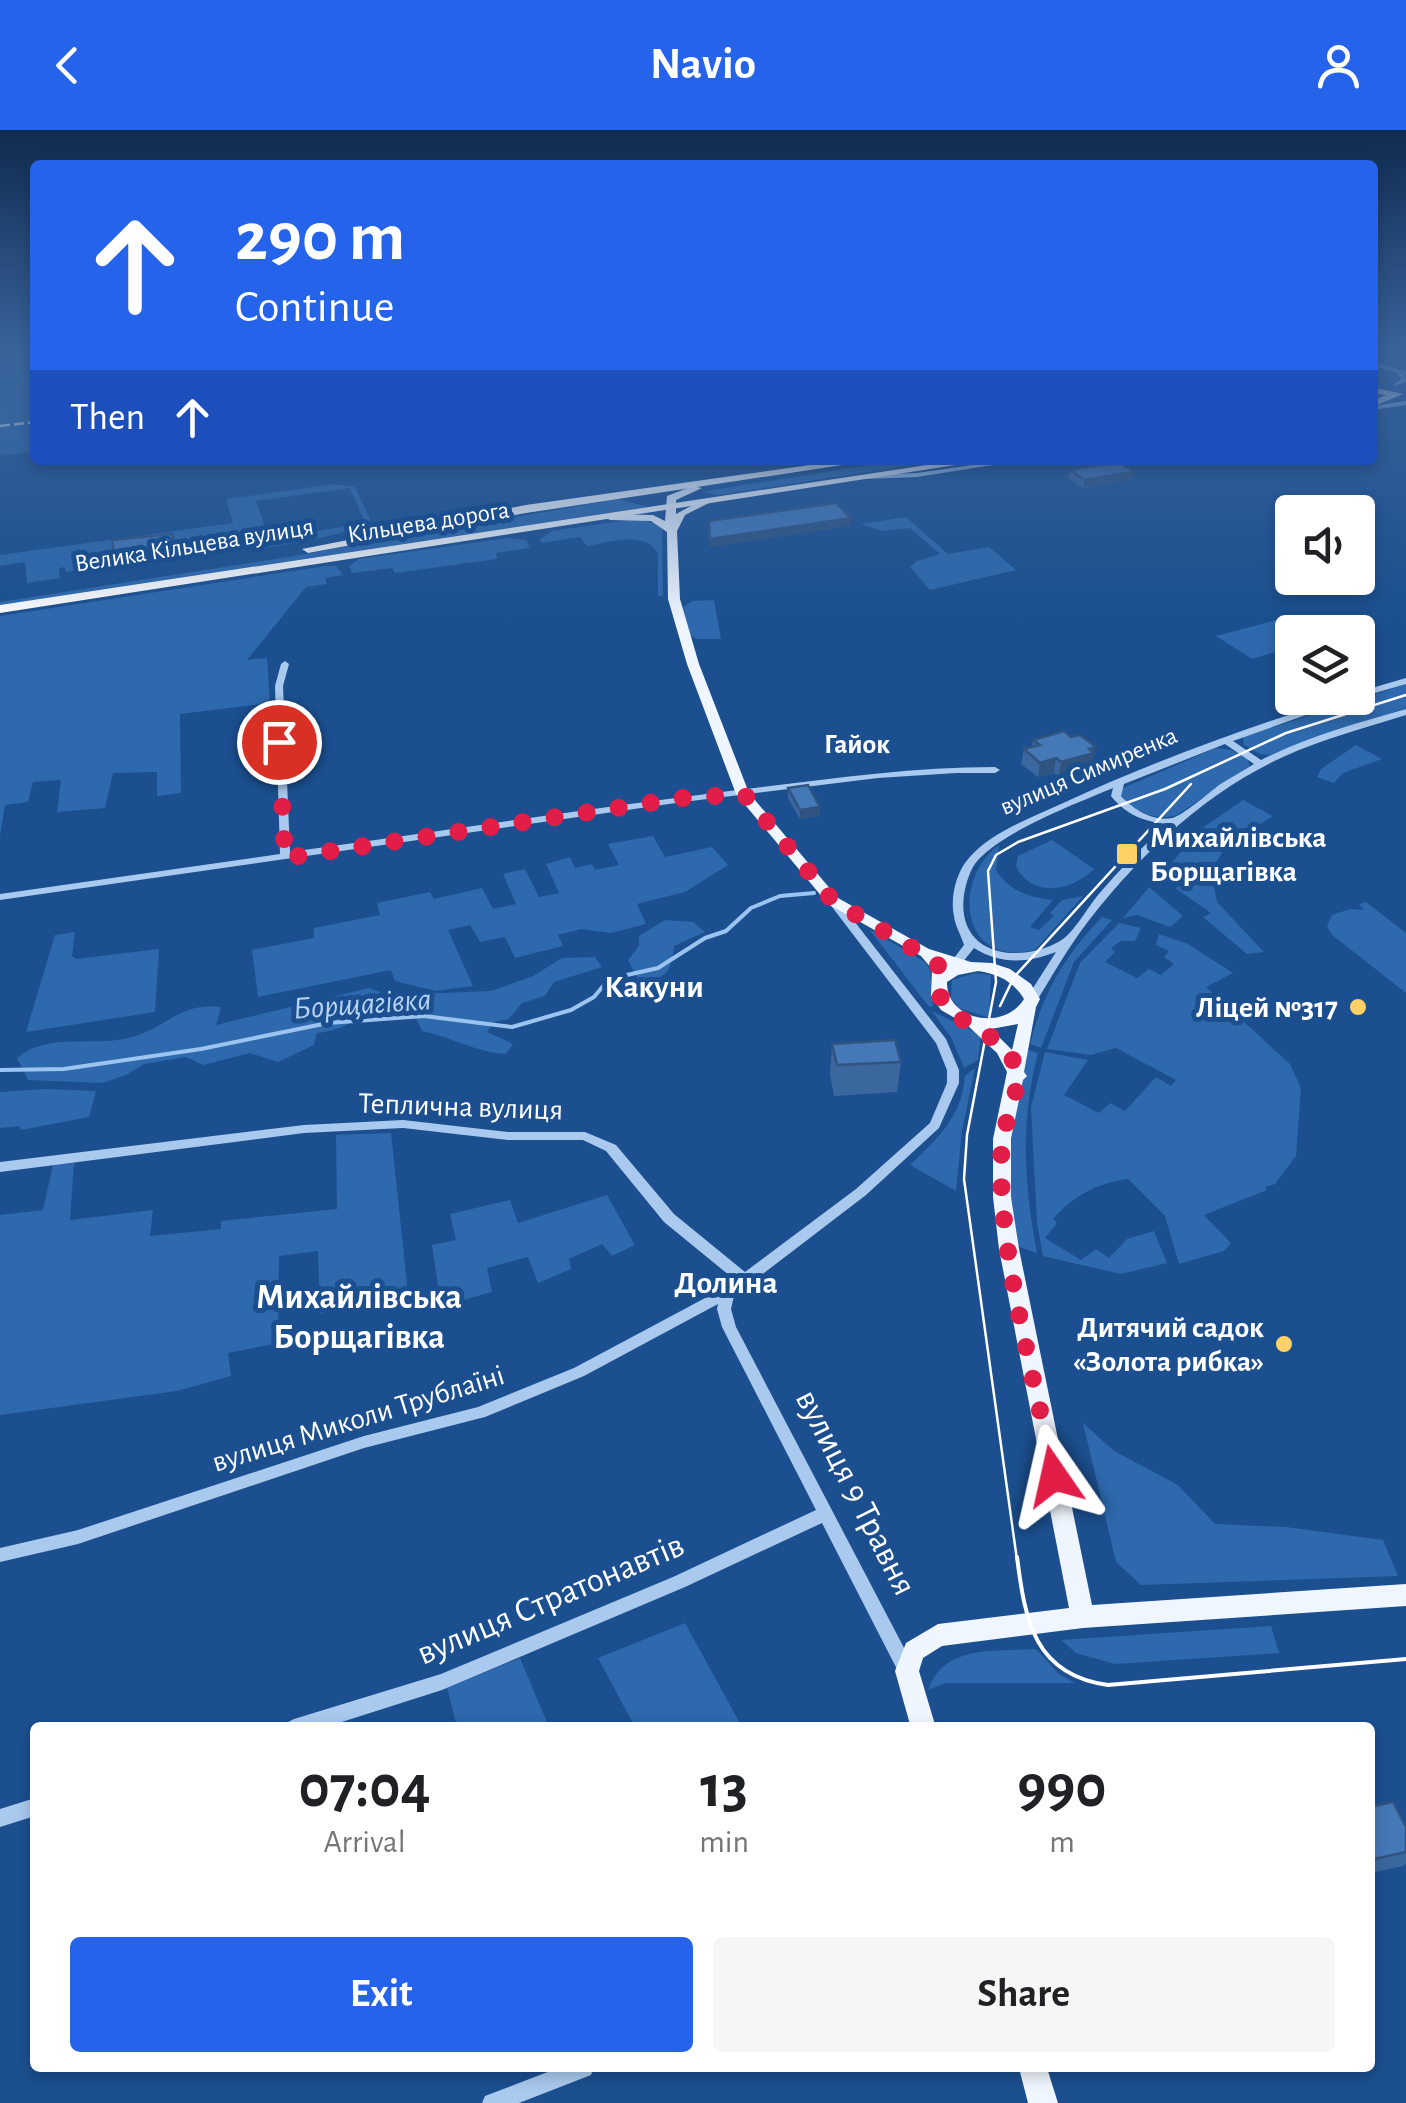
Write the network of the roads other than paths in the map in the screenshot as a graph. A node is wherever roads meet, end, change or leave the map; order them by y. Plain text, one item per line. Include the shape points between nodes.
1 (834, 465) edge
2 (949, 465) edge
3 (986, 465) edge
4 (862, 478) junction
5 (723, 481) junction
6 (697, 488) junction
7 (736, 498) junction
8 (706, 502) junction
9 (668, 508) junction
10 (610, 517) junction
11 (671, 529) junction
12 (0, 598) edge
13 (0, 609) edge
14 (285, 664) dead end
15 (1406, 681) edge
16 (1375, 690) edge
17 (1406, 712) edge
18 (1301, 715) edge
19 (1226, 741) junction
20 (1261, 764) junction
21 (995, 770) dead end
22 (1119, 784) junction
23 (744, 794) junction
24 (1178, 821) junction
25 (285, 858) junction
26 (0, 898) edge
27 (833, 901) junction
28 (970, 938) junction
29 (1065, 943) junction
30 (954, 971) junction
31 (1031, 1004) junction
32 (970, 1021) junction
33 (1018, 1076) junction
34 (0, 1168) edge
35 (745, 1280) junction
36 (727, 1293) junction
37 (826, 1513) junction
38 (0, 1555) edge
39 (1406, 1595) edge
40 (1083, 1617) junction
41 (907, 1670) junction
42 (313, 1722) edge
43 (922, 1722) edge
44 (30, 1809) edge
45 (0, 1818) edge
46 (573, 2072) edge
47 (1034, 2072) edge
48 (492, 2103) edge
49 (1043, 2103) edge

1 - 5 highway, Велика Кільцева вулиця
2 - 4 highway, Кільцева дорога
3 - 4 street
4 - 7 highway, Кільцева дорога
5 - 6 highway
5 - 12 highway, Велика Кільцева вулиця
6 - 7 highway via 691,492 696,497
6 - 9 main road via 674,495
7 - 8 highway, Кільцева дорога
8 - 9 highway, Кільцева дорога
8 - 11 main road via 681,513
9 - 10 highway, Кільцева дорога
9 - 11 main road, вулиця Миколи Трублаїні
10 - 11 main road via 653,518
10 - 13 highway, Кільцева дорога
11 - 23 main road, вулиця Миколи Трублаїні via 677,614
14 - 25 street via 278,686
15 - 16 street
17 - 20 street
18 - 19 street, вулиця Симиренка
19 - 20 street
19 - 22 street, вулиця Симиренка
20 - 24 street
21 - 23 street via 864,775
22 - 24 street via 1118,801 1160,821
22 - 28 street, вулиця Симиренка via 1012,831 974,856 958,899
23 - 25 street
23 - 27 main road, вулиця Миколи Трублаїні
24 - 29 street
25 - 26 street
27 - 30 main road
27 - 35 street, вулиця Миколи Трублаїні via 942,1042 952,1092 936,1125 908,1152
28 - 29 street via 984,951 1013,958
28 - 30 street
29 - 31 street
30 - 31 main road via 988,967 1014,977 1028,989
30 - 32 main road via 938,996
31 - 32 main road via 997,1024
31 - 33 main road
32 - 33 main road via 993,1038
33 - 40 main road via 1002,1139 1004,1214
34 - 35 street, Теплична вулиця via 304,1128 403,1124 508,1136 585,1136 611,1148 669,1218
35 - 36 street, вулиця Миколи Трублаїні
36 - 37 street, вулиця 9 Травня via 729,1328
36 - 38 street, вулиця Миколи Трублаїні via 579,1372 480,1413 364,1442 78,1537
37 - 41 street, вулиця 9 Травня
37 - 42 street, вулиця Стратонавтів via 442,1682
39 - 40 main road
40 - 41 main road via 938,1635 914,1651
41 - 43 main road, вулиця 9 Травня
44 - 45 street
46 - 48 street
47 - 49 main road

